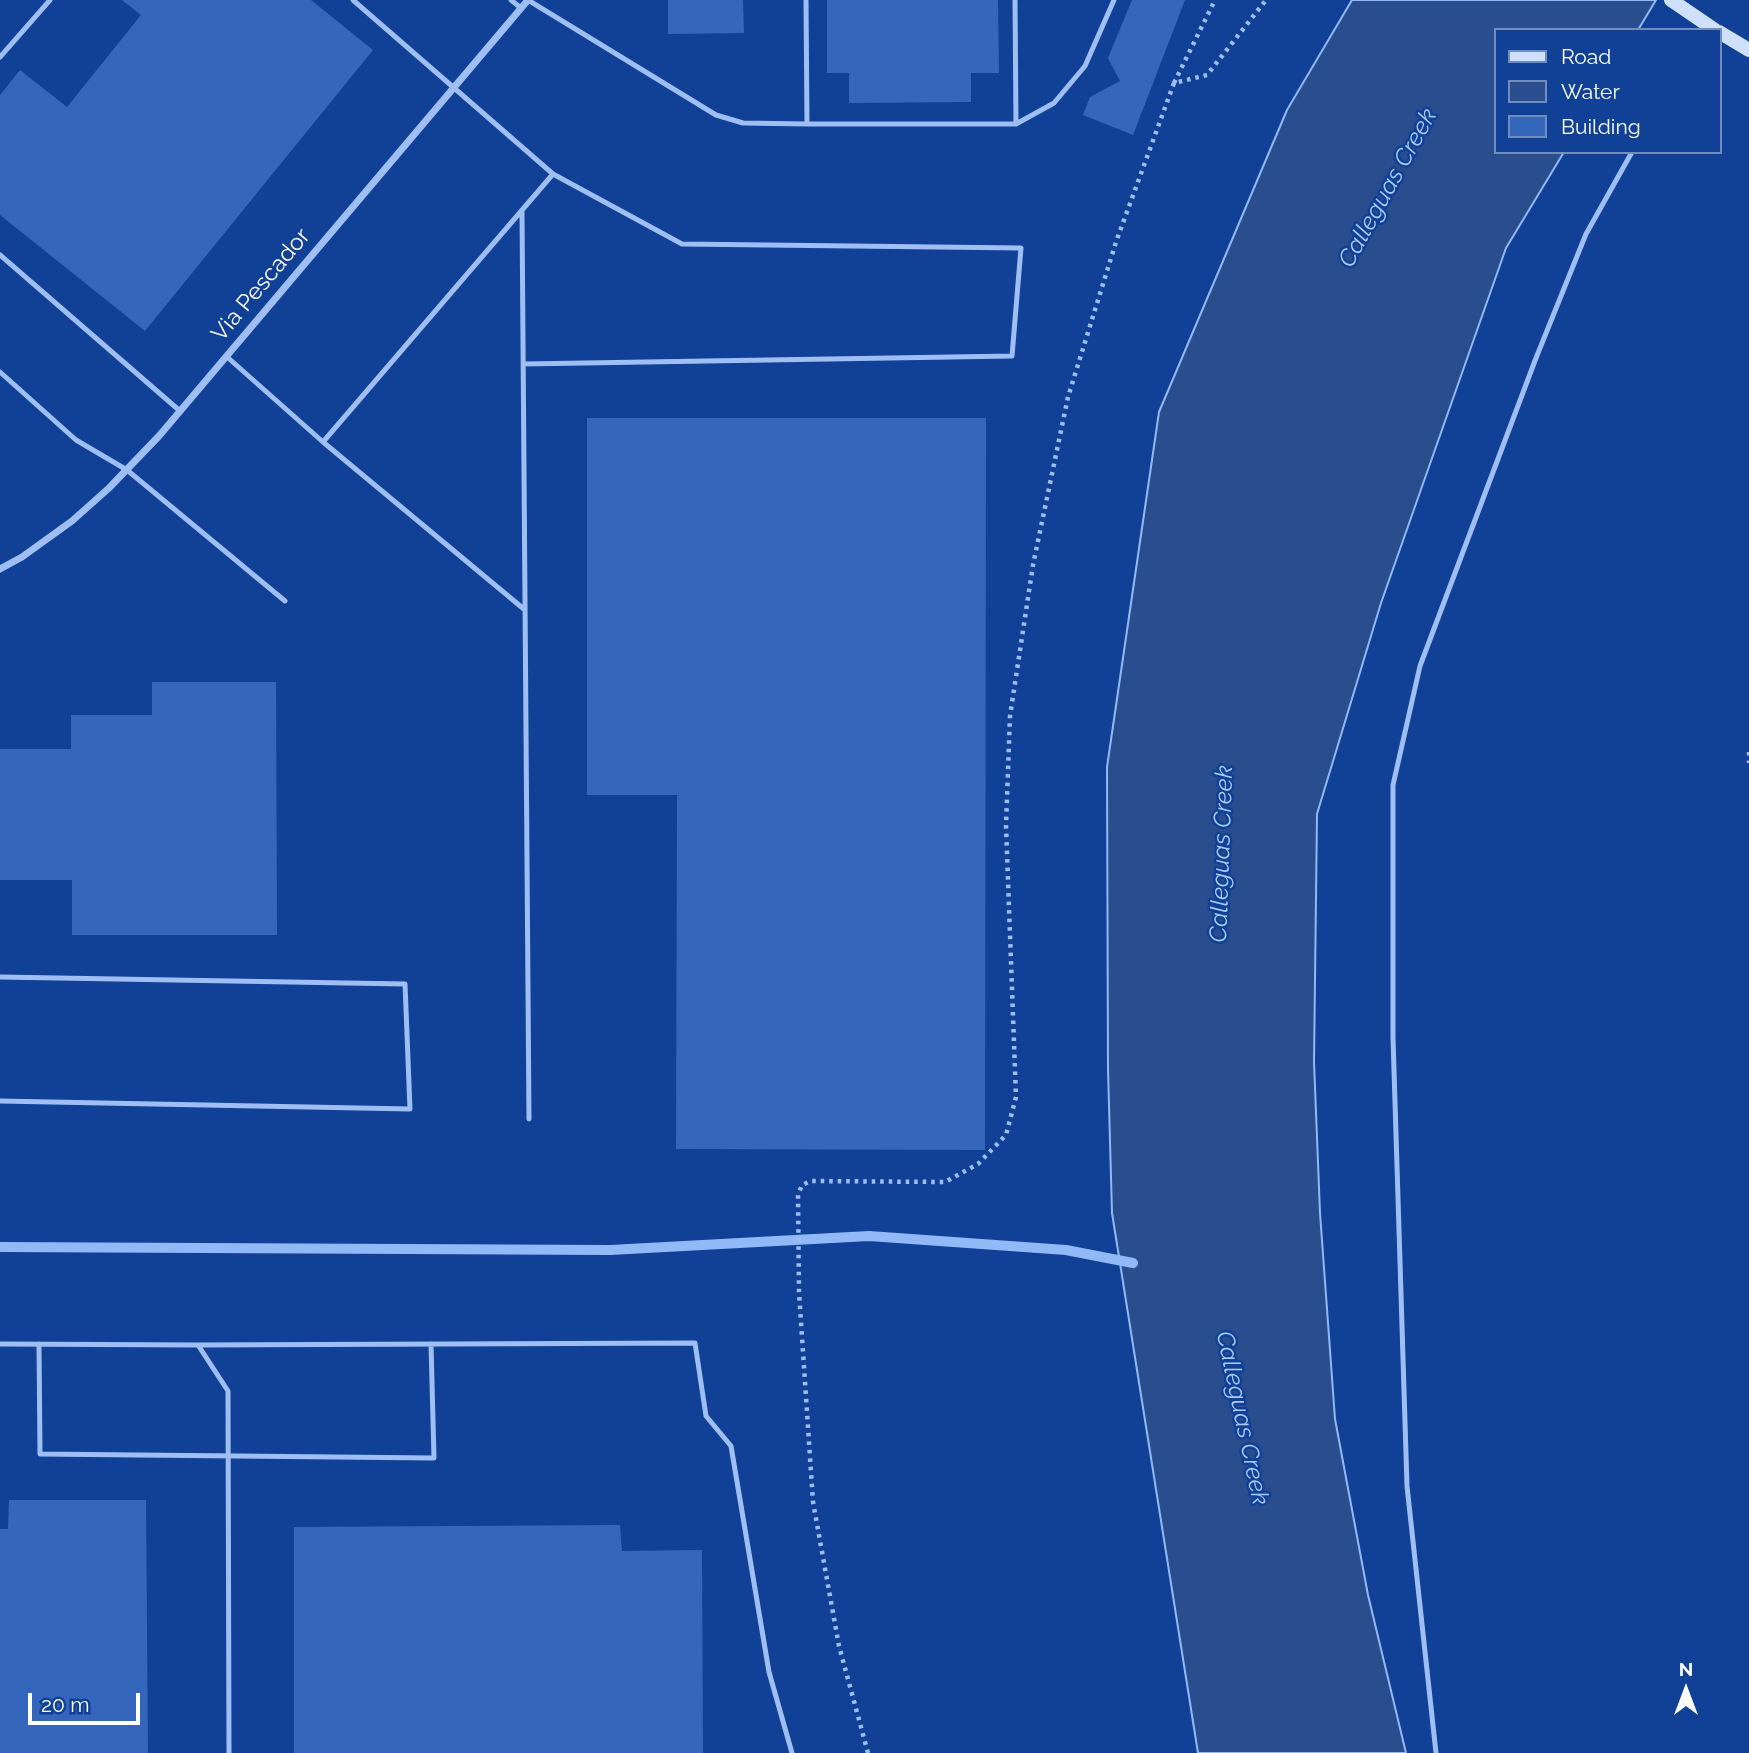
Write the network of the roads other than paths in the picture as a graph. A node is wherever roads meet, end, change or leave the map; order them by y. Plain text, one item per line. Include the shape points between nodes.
1 (50, 0) edge
2 (353, 0) edge
3 (511, 0) edge
4 (528, 0) edge
5 (806, 0) edge
6 (1015, 0) edge
7 (1114, 0) edge
8 (1671, 0) edge
9 (521, 8) junction
10 (1713, 28) edge
11 (1721, 33) edge
12 (1749, 50) edge
13 (0, 57) edge
14 (455, 88) junction
15 (807, 124) junction
16 (1016, 124) junction
17 (1631, 154) edge
18 (553, 174) junction
19 (522, 211) junction
20 (0, 255) edge
21 (226, 356) junction
22 (523, 364) junction
23 (0, 372) edge
24 (180, 411) junction
25 (323, 442) junction
26 (127, 470) junction
27 (0, 569) edge
28 (285, 601) dead end
29 (525, 610) junction
30 (0, 977) edge
31 (0, 1101) edge
32 (528, 1119) dead end
33 (0, 1344) edge
34 (39, 1344) junction
35 (431, 1344) junction
36 (198, 1345) junction
37 (228, 1457) junction
38 (229, 1753) edge
39 (792, 1753) edge
40 (1436, 1753) edge

1 - 13 lane
2 - 14 lane
3 - 9 lane
4 - 9 street, Via Pescador
4 - 15 lane via 716,115 743,123
5 - 15 lane
6 - 16 lane
7 - 16 lane via 1085,66 1054,103
8 - 10 main road
9 - 14 street, Via Pescador
11 - 12 main road
14 - 18 lane
14 - 21 street, Via Pescador
15 - 16 lane
17 - 40 lane via 1586,234 1531,371 1420,666 1393,785 1393,1038 1407,1486
18 - 19 lane
18 - 22 lane via 682,244 1021,248 1012,356
19 - 22 lane
19 - 25 lane
20 - 24 lane
21 - 24 street, Via Pescador
21 - 25 lane
22 - 29 lane
23 - 26 lane via 76,440
24 - 26 street, Via Pescador
25 - 29 lane
26 - 27 street, Via Pescador via 72,521
26 - 28 lane
29 - 32 lane
30 - 31 lane via 405,984 410,1109
33 - 34 lane
34 - 36 lane
34 - 37 lane via 40,1454
35 - 36 lane
35 - 37 lane via 434,1458
35 - 39 lane via 695,1343 705,1416 731,1446 769,1672
36 - 37 lane via 228,1391
37 - 38 lane

